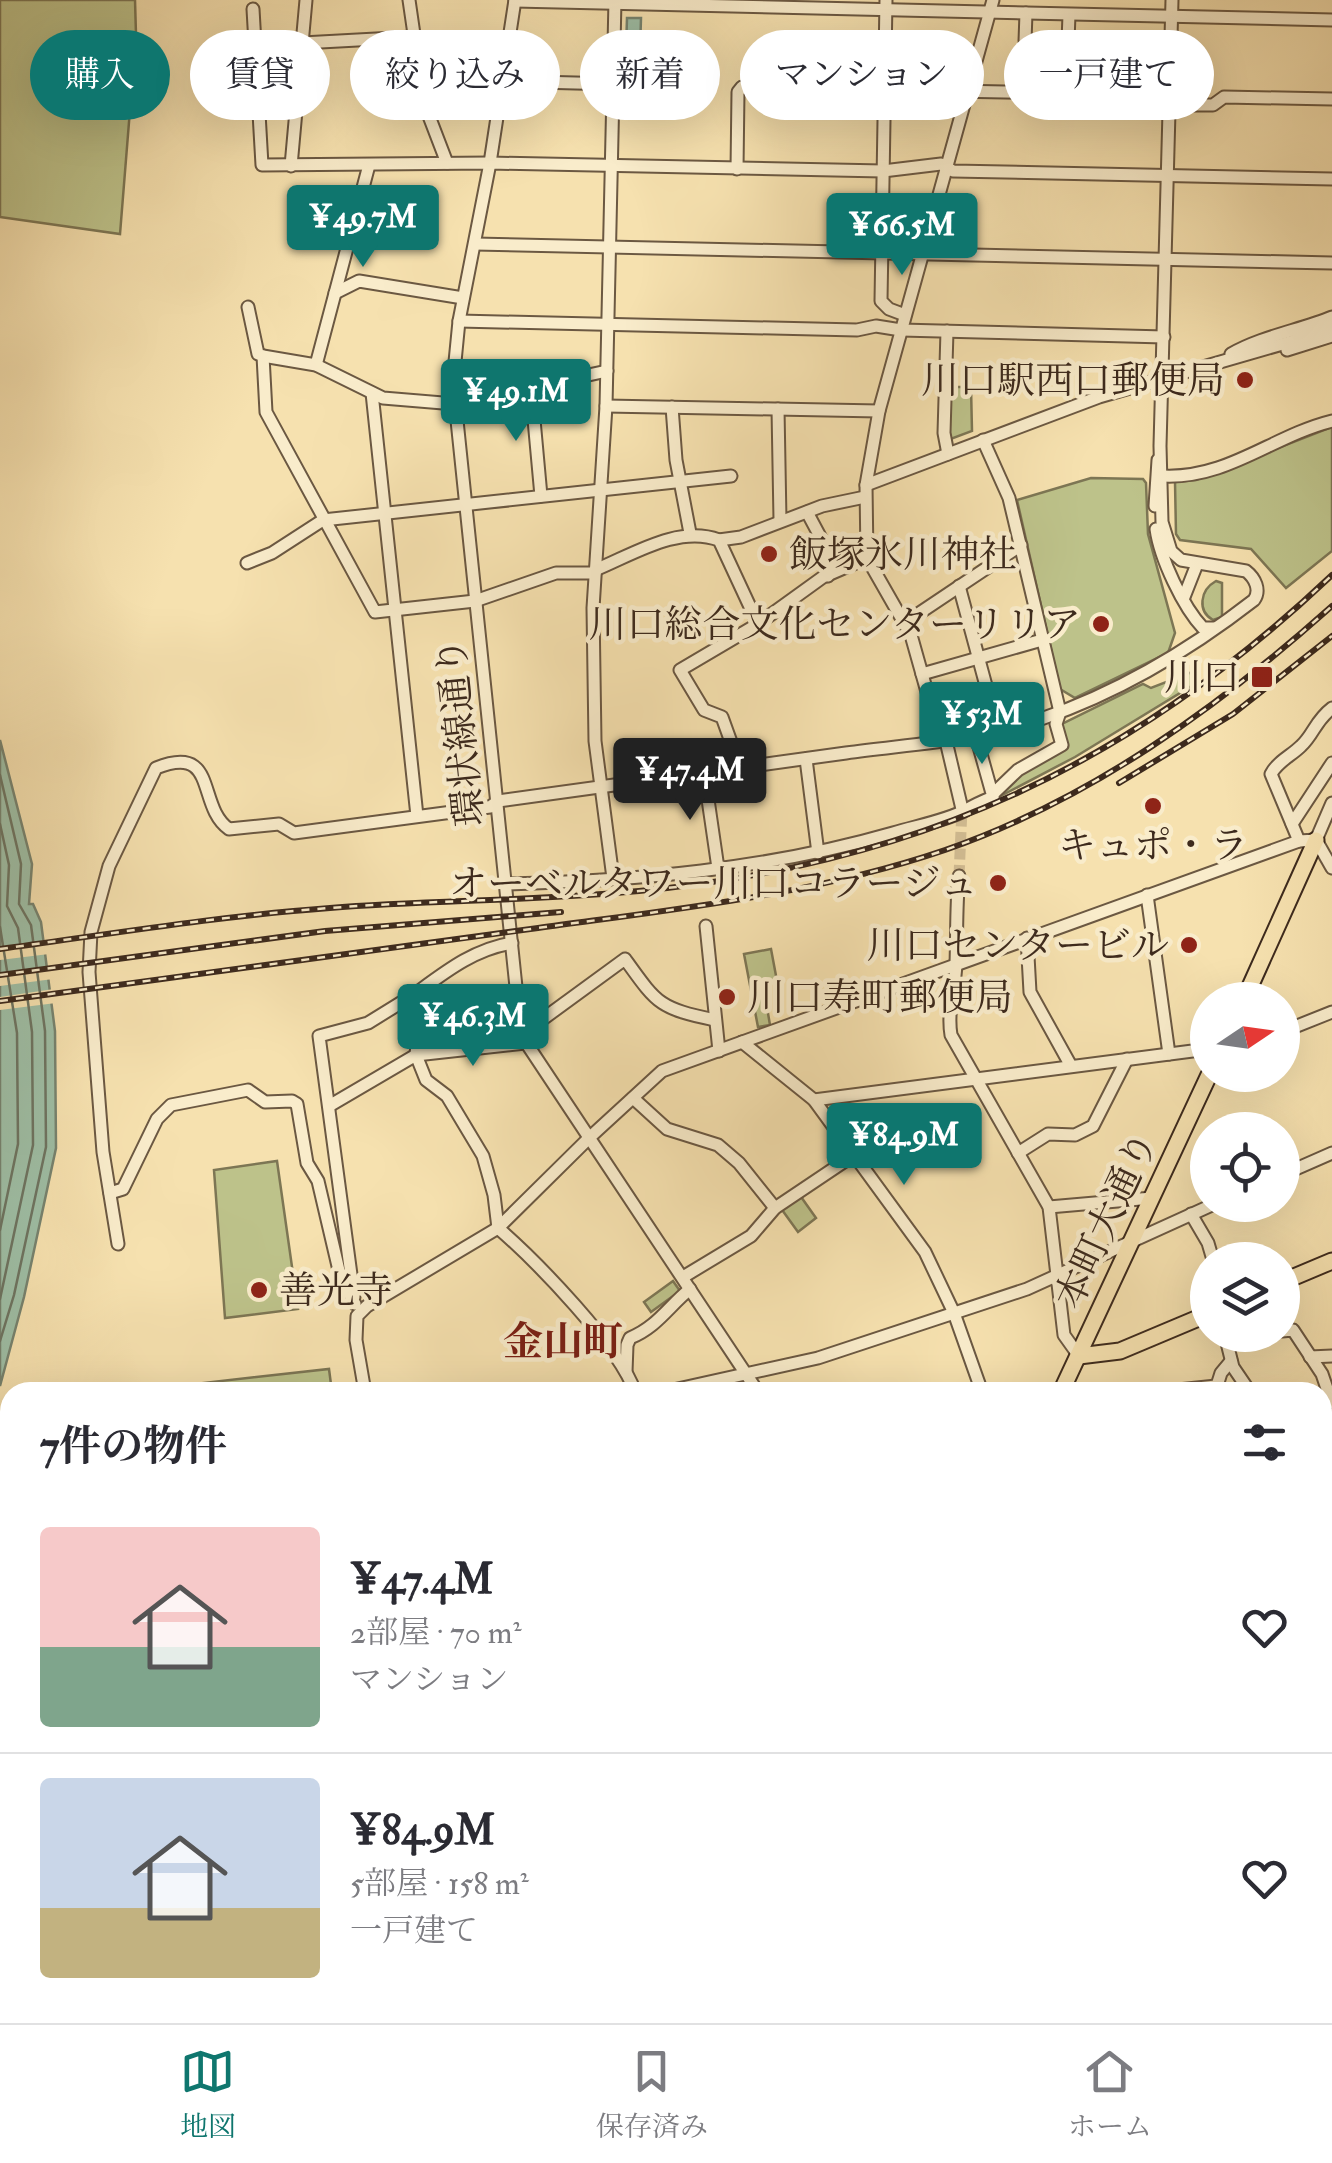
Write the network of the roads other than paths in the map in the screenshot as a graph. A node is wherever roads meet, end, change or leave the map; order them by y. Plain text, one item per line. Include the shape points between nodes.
1 (306, 0) edge
2 (409, 0) edge
3 (515, 0) edge
4 (1172, 0) edge
5 (615, 2) edge
6 (886, 5) edge
7 (991, 6) edge
8 (253, 9) dead end
9 (1026, 13) junction
10 (1069, 15) junction
11 (1171, 17) junction
12 (1332, 20) edge
13 (255, 30) edge
14 (303, 30) edge
15 (411, 30) edge
16 (511, 30) edge
17 (615, 30) edge
18 (1025, 30) edge
19 (1068, 30) edge
20 (1171, 30) edge
21 (984, 32) edge
22 (740, 90) edge
23 (1332, 99) edge
24 (1214, 104) edge
25 (260, 120) edge
26 (295, 120) edge
27 (431, 120) edge
28 (497, 120) edge
29 (613, 120) edge
30 (885, 120) edge
31 (960, 120) edge
32 (1169, 120) edge
33 (448, 163) junction
34 (490, 163) junction
35 (369, 165) junction
36 (291, 166) junction
37 (612, 166) junction
38 (947, 168) junction
39 (737, 169) junction
40 (883, 171) junction
41 (1168, 175) junction
42 (1332, 179) edge
43 (475, 244) junction
44 (610, 247) junction
45 (880, 253) junction
46 (923, 254) junction
47 (1165, 259) junction
48 (1332, 263) edge
49 (336, 293) junction
50 (463, 298) junction
51 (248, 308) dead end
52 (905, 316) junction
53 (1332, 317) edge
54 (459, 321) junction
55 (608, 324) junction
56 (1332, 326) edge
57 (901, 330) junction
58 (947, 331) junction
59 (1332, 336) edge
60 (1164, 337) junction
61 (263, 356) junction
62 (1219, 362) junction
63 (316, 365) junction
64 (607, 371) junction
65 (1162, 378) junction
66 (531, 387) junction
67 (372, 393) junction
68 (456, 404) junction
69 (606, 406) junction
70 (672, 407) junction
71 (778, 409) junction
72 (878, 411) junction
73 (1332, 421) edge
74 (983, 440) junction
75 (1160, 446) junction
76 (948, 454) junction
77 (731, 476) dead end
78 (1163, 476) junction
79 (680, 482) junction
80 (600, 490) junction
81 (866, 491) junction
82 (542, 496) junction
83 (466, 504) junction
84 (385, 512) junction
85 (807, 512) junction
86 (324, 520) junction
87 (780, 520) junction
88 (690, 533) junction
89 (719, 540) junction
90 (1021, 545) junction
91 (868, 558) junction
92 (247, 564) dead end
93 (1198, 564) junction
94 (595, 571) junction
95 (828, 576) junction
96 (960, 586) junction
97 (1184, 597) junction
98 (476, 601) junction
99 (395, 610) junction
100 (906, 622) junction
101 (758, 624) junction
102 (1199, 625) junction
103 (1216, 627) junction
104 (1042, 640) junction
105 (979, 658) junction
106 (1166, 658) junction
107 (922, 674) junction
108 (1332, 708) edge
109 (1060, 712) junction
110 (998, 730) junction
111 (976, 736) junction
112 (946, 740) junction
113 (806, 758) junction
114 (1332, 764) edge
115 (740, 767) junction
116 (704, 772) junction
117 (600, 787) junction
118 (993, 794) junction
119 (498, 802) junction
120 (1332, 802) edge
121 (963, 809) junction
122 (417, 816) junction
123 (1292, 824) junction
124 (1308, 841) junction
125 (818, 853) junction
126 (718, 868) junction
127 (1332, 868) edge
128 (958, 876) tunnel mouth
129 (614, 878) junction
130 (506, 884) junction
131 (1147, 895) junction
132 (706, 926) dead end
133 (1028, 938) junction
134 (512, 943) junction
135 (956, 964) junction
136 (1251, 982) edge
137 (414, 994) junction
138 (1332, 1012) edge
139 (715, 1020) junction
140 (1300, 1025) edge
141 (523, 1038) junction
142 (742, 1042) junction
143 (718, 1051) junction
144 (1190, 1051) edge
145 (416, 1054) junction
146 (1169, 1054) junction
147 (1127, 1059) junction
148 (1071, 1066) junction
149 (975, 1078) junction
150 (1202, 1092) edge
151 (632, 1098) junction
152 (814, 1100) junction
153 (330, 1106) junction
154 (588, 1138) junction
155 (1018, 1153) junction
156 (1332, 1154) edge
157 (854, 1155) junction
158 (1300, 1167) edge
159 (110, 1193) junction
160 (1152, 1198) junction
161 (1049, 1207) junction
162 (775, 1208) junction
163 (1190, 1214) edge
164 (498, 1228) junction
165 (1134, 1240) junction
166 (118, 1244) dead end
167 (1332, 1261) edge
168 (1300, 1274) edge
169 (1057, 1276) junction
170 (682, 1278) junction
171 (690, 1290) junction
172 (356, 1310) junction
173 (954, 1313) junction
174 (1190, 1322) edge
175 (1300, 1340) edge
176 (1229, 1352) edge
177 (1079, 1356) junction
178 (1310, 1356) junction
179 (1332, 1356) edge
180 (1231, 1360) junction
181 (626, 1372) junction
182 (745, 1373) junction
183 (363, 1382) edge
184 (630, 1382) edge
185 (707, 1382) edge
186 (751, 1382) edge
187 (978, 1382) edge
188 (1066, 1382) edge
189 (1220, 1382) edge
190 (1240, 1382) edge
191 (1325, 1382) edge

1 - 14 street
2 - 15 street
3 - 5 street
3 - 16 street, 環状線通り
4 - 11 street
5 - 6 street
5 - 17 street
6 - 7 street
7 - 9 street
7 - 21 street
8 - 13 street
9 - 10 street
9 - 18 street
10 - 11 street
10 - 19 street
11 - 12 street
11 - 20 street
22 - 39 street
23 - 24 street via 1224,97
25 - 36 street via 262,165
26 - 36 street
27 - 33 street
28 - 34 street, 環状線通り
29 - 37 street
30 - 40 street
31 - 38 street
32 - 41 street
33 - 34 street
33 - 35 street
34 - 37 street
34 - 43 street, 環状線通り
35 - 36 street
35 - 49 street
37 - 39 street
37 - 44 street
38 - 40 street
38 - 41 street
38 - 46 street
39 - 40 street
40 - 45 street
41 - 42 street
41 - 47 street
43 - 44 street
43 - 50 street, 環状線通り
44 - 45 street
44 - 55 street
45 - 46 street
45 - 52 street via 882,302
46 - 47 street
46 - 52 street
47 - 48 street
47 - 60 street
49 - 50 street via 359,281
49 - 63 street
50 - 54 street, 環状線通り
51 - 61 street
52 - 57 street
53 - 62 street
54 - 55 street
54 - 68 street, 環状線通り
55 - 57 street
55 - 64 street
56 - 62 street
57 - 58 street
57 - 72 street
58 - 60 street
58 - 76 street
59 - 62 street
60 - 65 street
61 - 63 street
61 - 86 street via 266,412
62 - 65 street
63 - 67 street
64 - 66 street
64 - 69 street
65 - 74 street
65 - 75 street
66 - 68 street
66 - 82 street
67 - 68 street
67 - 84 street
68 - 83 street, 環状線通り
69 - 70 street
69 - 80 street
70 - 71 street
70 - 79 street
71 - 72 street
71 - 87 street
72 - 81 street
73 - 78 street via 1200,475
74 - 76 street
74 - 90 street
75 - 78 street
75 - 97 street via 1157,533
76 - 81 street
77 - 79 street
78 - 93 street via 1167,543 1180,560
79 - 80 street
79 - 88 street
80 - 82 street
80 - 94 street
81 - 85 street
81 - 91 street
82 - 83 street
83 - 84 street
83 - 98 street, 環状線通り
84 - 86 street
84 - 99 street
85 - 87 street
85 - 95 street via 823,542
86 - 92 street
86 - 99 street via 375,612
87 - 89 street
88 - 89 street
88 - 94 street
89 - 101 street
90 - 96 street
90 - 104 street
91 - 95 street
91 - 100 street
93 - 97 street
93 - 103 street via 1246,572 1255,582 1254,600
94 - 98 street via 556,573
94 - 117 street
95 - 101 street
96 - 100 street
96 - 105 street
97 - 102 street
98 - 99 street
98 - 119 street, 環状線通り
99 - 122 street
100 - 107 street
101 - 115 street via 680,670 704,710 722,717
102 - 103 street
102 - 106 street
103 - 106 street
104 - 105 street
104 - 109 street
105 - 107 street
105 - 110 street
106 - 109 street
107 - 112 street
108 - 123 street via 1272,770
109 - 110 street
109 - 118 street via 1062,745 1018,770
110 - 111 street
111 - 112 street
111 - 118 street
112 - 113 street
112 - 121 street
113 - 115 street
113 - 125 street
114 - 123 street
115 - 116 street
116 - 117 street
116 - 126 street
117 - 119 street
117 - 129 street
118 - 121 street
119 - 122 street
119 - 130 street, 環状線通り
120 - 124 street
121 - 125 street
122 - 159 street via 294,833 279,824 239,829 224,826 194,765 167,764 152,772 108,866 91,932
123 - 124 street
124 - 127 street
124 - 131 street
124 - 136 main road
125 - 126 street
126 - 129 street
128 - 135 street
129 - 130 street
130 - 134 street, 環状線通り
131 - 133 street
131 - 146 street
132 - 139 street
133 - 135 street
133 - 148 street via 1030,992
134 - 137 street via 490,947
134 - 141 street, 環状線通り
135 - 142 street
135 - 149 street via 951,1035
137 - 145 street
137 - 153 street via 368,1023 318,1036
138 - 140 street
139 - 141 street via 672,1011 625,959
139 - 143 street
141 - 145 street
141 - 154 street, 環状線通り
142 - 143 street
142 - 152 street
143 - 151 street via 662,1071
144 - 146 street
145 - 153 street
145 - 164 street via 426,1080 446,1096 483,1156
146 - 147 street
147 - 148 street
147 - 155 street via 1093,1126 1075,1135 1048,1134
148 - 149 street
149 - 152 street
149 - 155 street
150 - 160 main road, 本町大通り
151 - 154 street
151 - 162 street via 667,1128 718,1144
152 - 157 street
153 - 172 street
154 - 164 street
154 - 170 street, 環状線通り
155 - 161 street
156 - 158 street
157 - 162 street
157 - 173 street via 925,1252
159 - 166 street
159 - 172 street via 123,1189 171,1105 248,1090 265,1102 292,1101 340,1279
160 - 161 street
160 - 165 main road, 本町大通り
161 - 169 street
162 - 170 street via 751,1236
163 - 165 street
164 - 172 street
164 - 181 street via 534,1260
165 - 169 street
165 - 177 main road, 本町大通り
167 - 168 main road
169 - 173 street
169 - 177 street via 1064,1335
170 - 171 street, 環状線通り
171 - 181 street via 667,1315 630,1338
171 - 182 street, 環状線通り
172 - 183 street
173 - 182 street via 818,1358
173 - 187 street
174 - 177 main road via 1120,1351
175 - 178 street
176 - 180 street
177 - 188 main road, 本町大通り
178 - 179 street
178 - 191 street
180 - 189 street
180 - 190 street
181 - 184 street
182 - 185 street
182 - 186 street, 環状線通り

